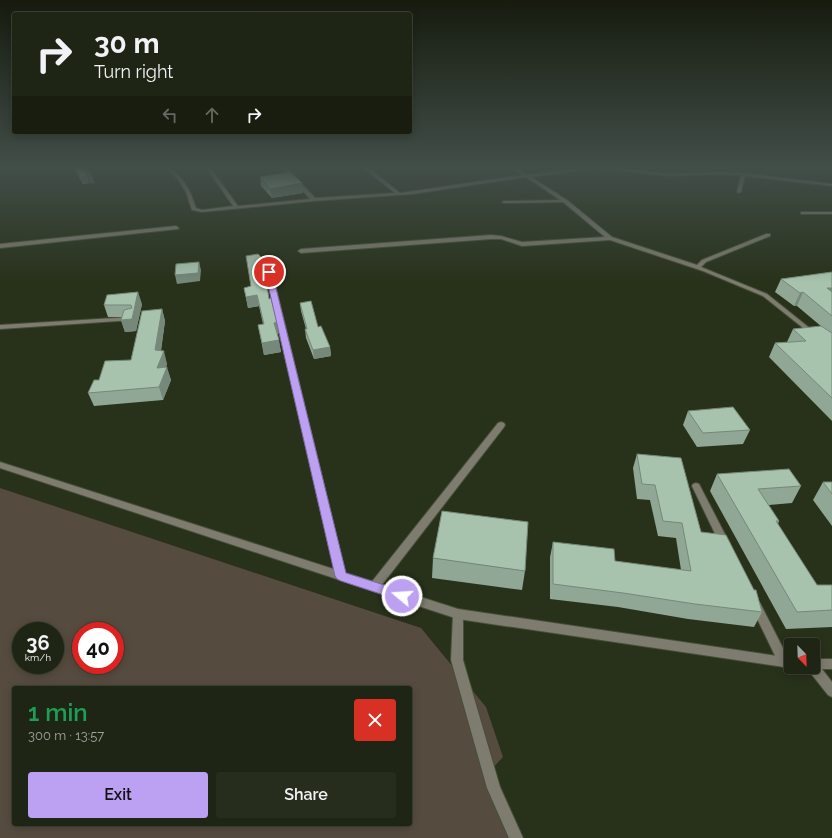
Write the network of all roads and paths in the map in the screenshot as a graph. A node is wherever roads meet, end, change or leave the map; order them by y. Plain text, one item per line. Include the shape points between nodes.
1 (194, 205) edge
2 (235, 205) edge
3 (265, 205) edge
4 (568, 205) edge
5 (237, 208) junction
6 (803, 213) dead end
7 (832, 213) edge
8 (176, 228) dead end
9 (768, 235) dead end
10 (610, 238) junction
11 (0, 246) edge
12 (301, 251) dead end
13 (697, 268) junction
14 (269, 272) dead end
15 (132, 319) edge
16 (0, 327) edge
17 (820, 339) edge
18 (501, 425) dead end
19 (0, 465) edge
20 (696, 486) dead end
21 (731, 557) edge
22 (341, 576) junction
23 (374, 587) junction
24 (752, 599) edge
25 (458, 614) junction
26 (784, 656) edge
27 (784, 662) edge
28 (832, 664) edge
29 (820, 665) edge
30 (819, 674) edge
31 (832, 692) edge
32 (516, 838) edge

1 - 5 street via 196,211
2 - 5 street
3 - 5 street
4 - 10 street
6 - 7 street
8 - 11 street
9 - 13 street via 704,262
10 - 12 street via 522,244 502,237 491,237
10 - 13 street
13 - 17 street via 765,295
14 - 22 street
15 - 16 street
18 - 23 street
19 - 22 street
20 - 21 street
22 - 23 street
23 - 25 street
24 - 26 street
25 - 27 street
25 - 32 street via 457,660 494,788
28 - 29 street
30 - 31 street

